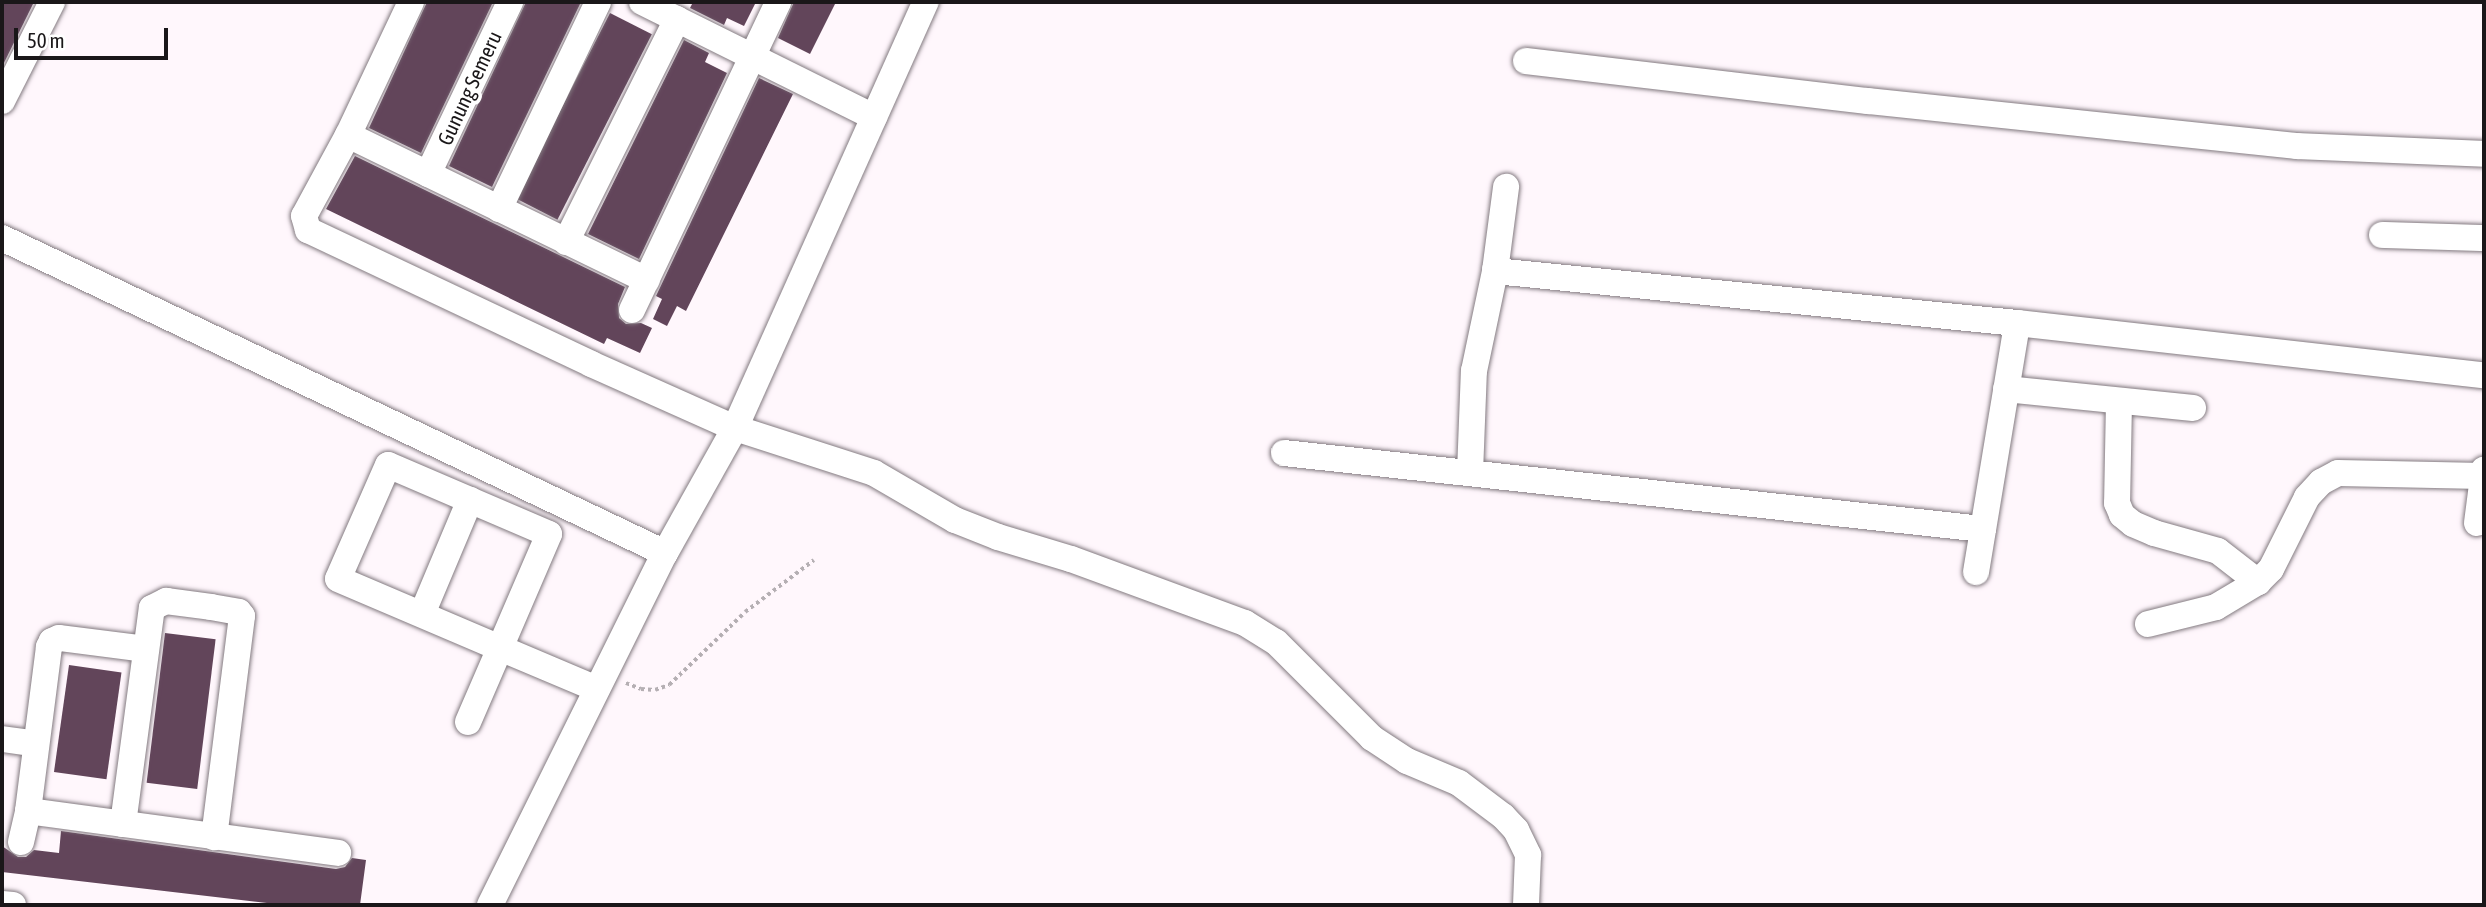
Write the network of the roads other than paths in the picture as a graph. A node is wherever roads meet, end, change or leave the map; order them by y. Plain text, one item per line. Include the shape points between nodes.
1 (52, 2) edge
2 (411, 2) edge
3 (510, 2) edge
4 (598, 2) edge
5 (642, 2) edge
6 (778, 2) edge
7 (926, 2) edge
8 (677, 19) junction
9 (753, 59) junction
10 (1526, 61) dead end
11 (2, 102) edge
12 (874, 117) junction
13 (348, 135) junction
14 (2484, 154) edge
15 (428, 174) junction
16 (1506, 187) dead end
17 (499, 209) junction
18 (2382, 235) dead end
19 (2, 238) edge
20 (2484, 238) edge
21 (566, 242) junction
22 (1495, 271) junction
23 (647, 280) junction
24 (632, 310) dead end
25 (2017, 323) junction
26 (2484, 375) edge
27 (2006, 389) junction
28 (2119, 402) junction
29 (2193, 408) dead end
30 (735, 428) junction
31 (1284, 453) dead end
32 (1470, 473) junction
33 (2484, 473) edge
34 (470, 500) junction
35 (2477, 523) dead end
36 (1983, 529) junction
37 (665, 553) junction
38 (1976, 572) dead end
39 (2258, 582) junction
40 (422, 614) junction
41 (2148, 624) dead end
42 (500, 648) junction
43 (146, 649) junction
44 (601, 682) junction
45 (468, 722) dead end
46 (2, 739) edge
47 (36, 744) junction
48 (28, 811) junction
49 (123, 824) junction
50 (214, 836) junction
51 (21, 842) dead end
52 (338, 853) dead end
53 (500, 903) edge
54 (2, 904) edge
55 (13, 905) edge
56 (1526, 905) edge

1 - 11 street
2 - 13 street
3 - 15 street, Gunung Semeru
4 - 17 street
5 - 8 street
6 - 9 street
7 - 12 street
8 - 9 street
8 - 21 street
9 - 12 street
9 - 23 street
10 - 14 street via 2297,146
12 - 30 street
13 - 15 street
13 - 30 street via 304,216 308,230
15 - 17 street
16 - 22 street
17 - 21 street
18 - 20 street
19 - 37 street
21 - 23 street
22 - 25 street
22 - 32 street via 1474,371
23 - 24 street
25 - 26 street
25 - 27 street
27 - 28 street
27 - 36 street
28 - 29 street
28 - 39 street via 2117,503 2122,515 2143,528 2218,551
30 - 37 street
30 - 56 street via 874,473 954,520 998,537 1245,622 1276,642 1373,738 1407,761 1459,783 1503,816 1528,855
31 - 32 street
32 - 36 street
33 - 35 street
33 - 39 street via 2338,473 2306,496 2271,569
34 - 40 street
34 - 40 street via 388,465 338,579
34 - 42 street via 549,534
36 - 38 street
37 - 44 street
39 - 41 street via 2216,607
40 - 42 street
42 - 44 street
42 - 45 street
43 - 47 street via 52,641
43 - 49 street
43 - 50 street via 150,613 157,604 166,601 241,614
44 - 53 street
46 - 47 street
47 - 48 street
48 - 49 street
48 - 51 street
49 - 50 street
50 - 52 street
54 - 55 street

